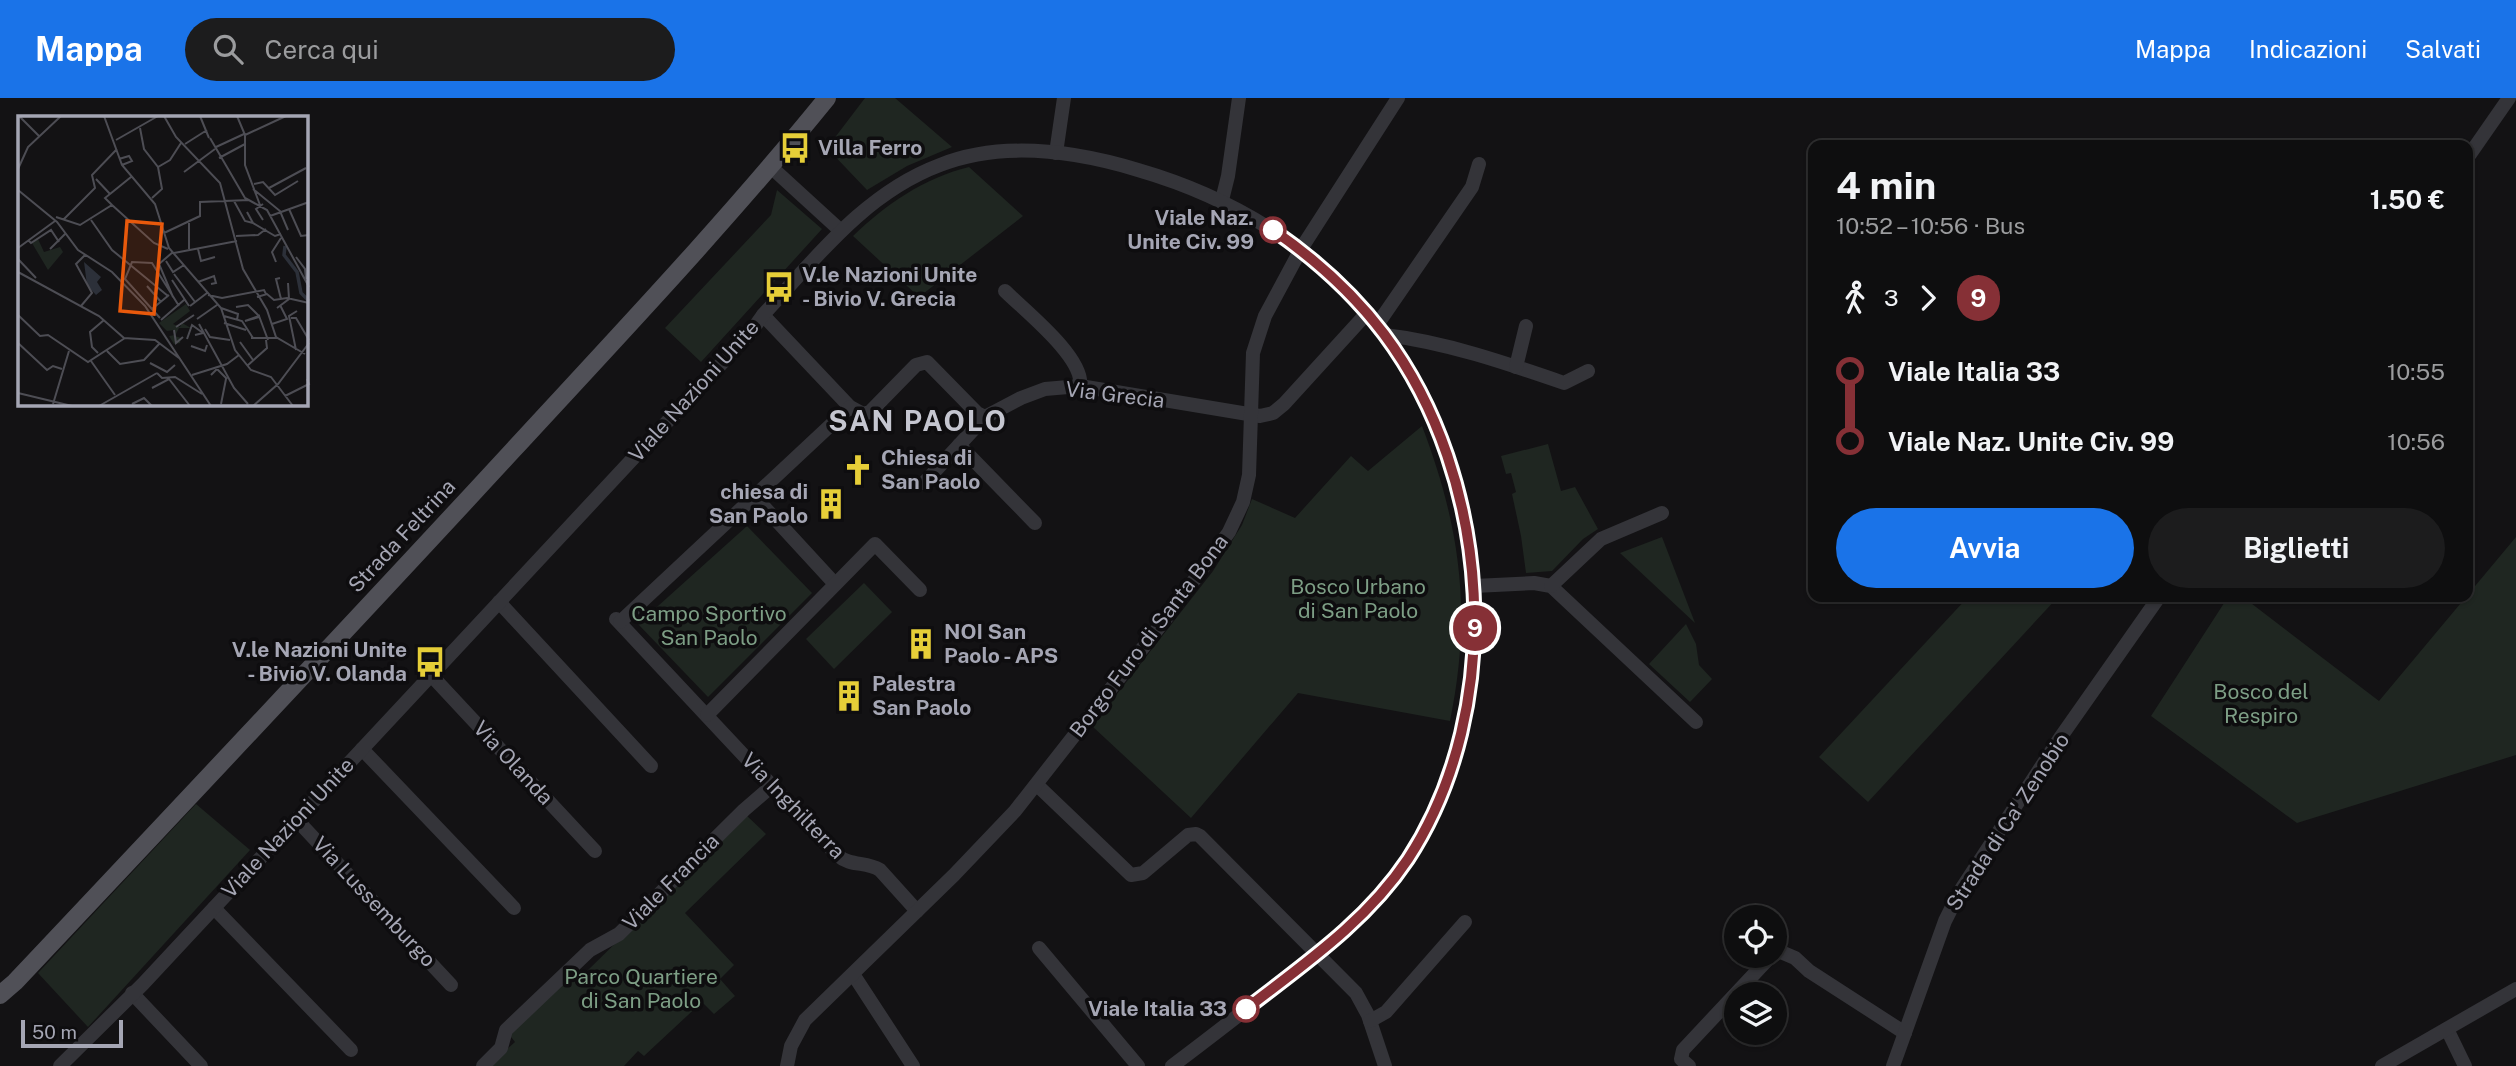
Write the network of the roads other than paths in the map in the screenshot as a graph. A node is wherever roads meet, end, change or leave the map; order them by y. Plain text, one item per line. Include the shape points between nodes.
1 (827, 98) edge
2 (1064, 98) edge
3 (1239, 98) edge
4 (1398, 98) edge
5 (2509, 98) edge
6 (2473, 150) edge
7 (1056, 153) junction
8 (1479, 163) dead end
9 (771, 167) junction
10 (1222, 200) junction
11 (841, 232) junction
12 (1301, 249) junction
13 (1005, 290) dead end
14 (1367, 313) junction
15 (763, 315) junction
16 (1526, 326) dead end
17 (1381, 330) junction
18 (1516, 367) junction
19 (1588, 371) dead end
20 (1080, 386) junction
21 (849, 407) junction
22 (1251, 415) junction
23 (985, 417) junction
24 (959, 445) junction
25 (924, 484) dead end
26 (754, 496) junction
27 (1662, 513) dead end
28 (1035, 523) dead end
29 (835, 584) junction
30 (1474, 586) junction
31 (1550, 586) junction
32 (920, 590) dead end
33 (499, 602) junction
34 (2155, 602) edge
35 (431, 675) junction
36 (707, 715) junction
37 (1696, 723) dead end
38 (362, 749) junction
39 (651, 766) dead end
40 (773, 785) junction
41 (1037, 785) junction
42 (296, 819) junction
43 (595, 850) dead end
44 (214, 908) junction
45 (514, 908) dead end
46 (917, 911) junction
47 (1465, 922) dead end
48 (1039, 948) dead end
49 (1318, 954) junction
50 (1787, 955) edge
51 (1761, 968) edge
52 (853, 974) junction
53 (451, 985) dead end
54 (2516, 989) edge
55 (132, 993) junction
56 (0, 995) edge
57 (1370, 1021) junction
58 (2447, 1029) junction
59 (1905, 1033) junction
60 (351, 1050) dead end
61 (60, 1066) edge
62 (201, 1066) edge
63 (483, 1066) edge
64 (787, 1066) edge
65 (913, 1066) edge
66 (1138, 1066) edge
67 (1172, 1066) edge
68 (1385, 1066) edge
69 (1689, 1066) edge
70 (1893, 1066) edge
71 (2382, 1066) edge
72 (2465, 1066) edge

1 - 9 main road, Strada Feltrina
2 - 7 street
3 - 10 street
4 - 12 street, Borgo Furo di Santa Bona
5 - 6 street
7 - 10 street, Viale Nazioni Unite via 1116,163
7 - 11 street, Viale Nazioni Unite via 998,151 945,163 879,197
8 - 17 street via 1472,187
9 - 11 street
9 - 56 main road, Strada Feltrina via 344,633
10 - 12 street, Viale Nazioni Unite
11 - 15 street, Viale Nazioni Unite
12 - 14 street, Viale Nazioni Unite
12 - 22 street, Borgo Furo di Santa Bona via 1258,334
13 - 20 street via 1069,355
14 - 17 street, Viale Nazioni Unite
14 - 22 street via 1279,409 1267,416
15 - 21 street
15 - 33 street, Viale Nazioni Unite
16 - 18 street
17 - 18 street
17 - 30 street, Viale Nazioni Unite via 1418,389 1447,457 1464,520
18 - 19 street via 1564,383
20 - 22 street, Via Grecia
20 - 23 street, Via Grecia via 1045,389
21 - 23 street via 863,414 870,412 916,365 928,362
21 - 26 street
22 - 41 street, Borgo Furo di Santa Bona via 1249,475 1229,532
23 - 24 street, Via Grecia
24 - 25 street, Via Grecia
24 - 28 street
26 - 29 street
26 - 36 street, Via Inghilterra via 618,620
27 - 31 street via 1601,539
29 - 32 street via 875,544
29 - 36 street
30 - 31 street
30 - 49 street, Viale Nazioni Unite via 1470,685 1445,788 1401,868
31 - 37 street
33 - 35 street, Viale Nazioni Unite
33 - 39 street
34 - 59 street, Strada di Ca' Zenobio via 1960,891
35 - 38 street, Viale Nazioni Unite
35 - 43 street, Via Olanda
36 - 40 street, Via Inghilterra
38 - 42 street, Viale Nazioni Unite
38 - 45 street, Viale Nazioni Unite
40 - 46 street, Via Inghilterra via 837,856 880,870
40 - 63 street, Viale Francia via 619,934 590,950 506,1030 501,1048
41 - 46 street, Borgo Furo di Santa Bona
41 - 49 street via 1131,874 1143,873 1188,835 1196,834
42 - 44 street, Viale Nazioni Unite
42 - 53 street, Via Lussemburgo
44 - 55 street, Viale Nazioni Unite
44 - 60 street, Viale Nazioni Unite
46 - 52 street, Borgo Furo di Santa Bona
47 - 57 street via 1386,1012
48 - 66 street
49 - 57 street via 1356,993
49 - 67 street, Viale Nazioni Unite
50 - 59 street
51 - 69 street via 1683,1050 1681,1059
52 - 64 street, Borgo Furo di Santa Bona via 805,1020
52 - 65 street
54 - 58 street
55 - 61 street, Viale Nazioni Unite
55 - 62 street
57 - 68 street
58 - 71 street
58 - 72 street
59 - 70 street, Strada di Ca' Zenobio

